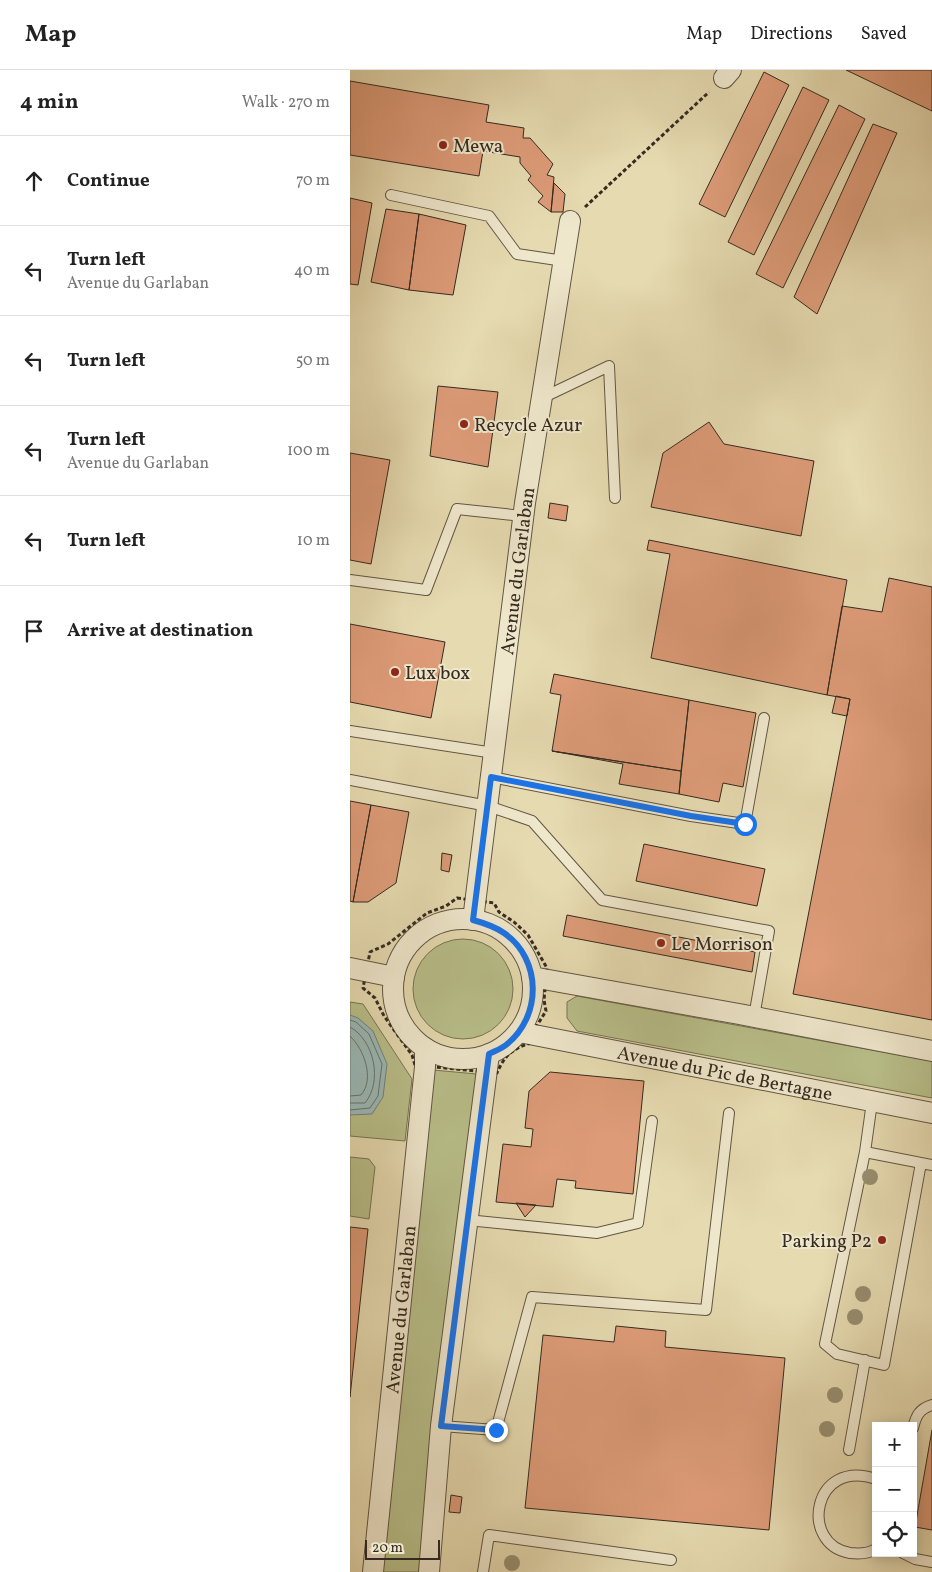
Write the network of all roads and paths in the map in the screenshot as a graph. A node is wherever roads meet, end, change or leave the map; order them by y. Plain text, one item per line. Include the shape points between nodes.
1 (727, 74) edge
2 (391, 195) dead end
3 (570, 221) joint
4 (564, 261) junction
5 (541, 398) junction
6 (615, 498) dead end
7 (523, 516) junction
8 (350, 580) edge
9 (764, 718) dead end
10 (350, 731) edge
11 (494, 753) junction
12 (491, 777) junction
13 (350, 780) edge
14 (488, 806) junction
15 (474, 911) junction
16 (358, 970) edge
17 (394, 977) junction
18 (539, 979) junction
19 (754, 1017) junction
20 (527, 1034) junction
21 (932, 1052) edge
22 (425, 1057) junction
23 (488, 1063) junction
24 (872, 1102) junction
25 (729, 1113) dead end
26 (932, 1113) edge
27 (652, 1121) dead end
28 (865, 1152) junction
29 (921, 1163) junction
30 (932, 1165) edge
31 (467, 1220) junction
32 (865, 1360) junction
33 (932, 1405) edge
34 (915, 1422) edge
35 (441, 1426) junction
36 (849, 1450) dead end
37 (872, 1478) edge
38 (872, 1550) edge
39 (911, 1557) edge
40 (671, 1560) dead end
41 (932, 1562) edge
42 (373, 1572) edge
43 (429, 1572) edge
44 (483, 1572) edge

1 - 3 path
2 - 4 lane via 488,216 517,254
3 - 4 street, Avenue du Garlaban
4 - 5 street, Avenue du Garlaban
5 - 6 lane via 609,366
5 - 7 street, Avenue du Garlaban
7 - 8 lane via 457,510 426,590
7 - 11 street, Avenue du Garlaban
9 - 12 lane via 745,824
10 - 11 lane
11 - 12 street, Avenue du Garlaban
12 - 14 street, Avenue du Garlaban
13 - 14 lane
14 - 15 street, Avenue du Garlaban
14 - 19 lane via 532,821 602,900 769,931
15 - 16 path via 457,898 427,913 388,944 370,952
15 - 17 street via 422,933 399,960
15 - 18 street via 518,945
15 - 18 path via 494,903 499,912 528,935 547,968
16 - 17 street
16 - 22 path via 363,988 375,998 412,1055 415,1065
17 - 22 street via 399,1017
18 - 19 street
18 - 20 street via 528,1015
18 - 20 path via 546,1011
19 - 21 street
20 - 23 street via 506,1045
20 - 23 path via 531,1043 512,1050 502,1060 497,1073
20 - 24 street, Avenue du Pic de Bertagne
22 - 23 path
22 - 23 street via 440,1055
22 - 42 street, Avenue du Garlaban
23 - 31 street
24 - 26 street, Avenue du Pic de Bertagne
24 - 28 lane
25 - 35 lane via 706,1310 532,1297 496,1430
27 - 31 lane via 638,1223 597,1233
28 - 29 lane
28 - 32 lane via 825,1344 837,1354
29 - 30 lane
29 - 32 lane via 884,1365
31 - 35 street
32 - 36 lane
33 - 34 lane via 924,1408
35 - 43 street
37 - 38 lane via 851,1475 839,1479 828,1487 818,1512 819,1525 834,1546 860,1554
39 - 41 lane
40 - 44 lane via 488,1535

